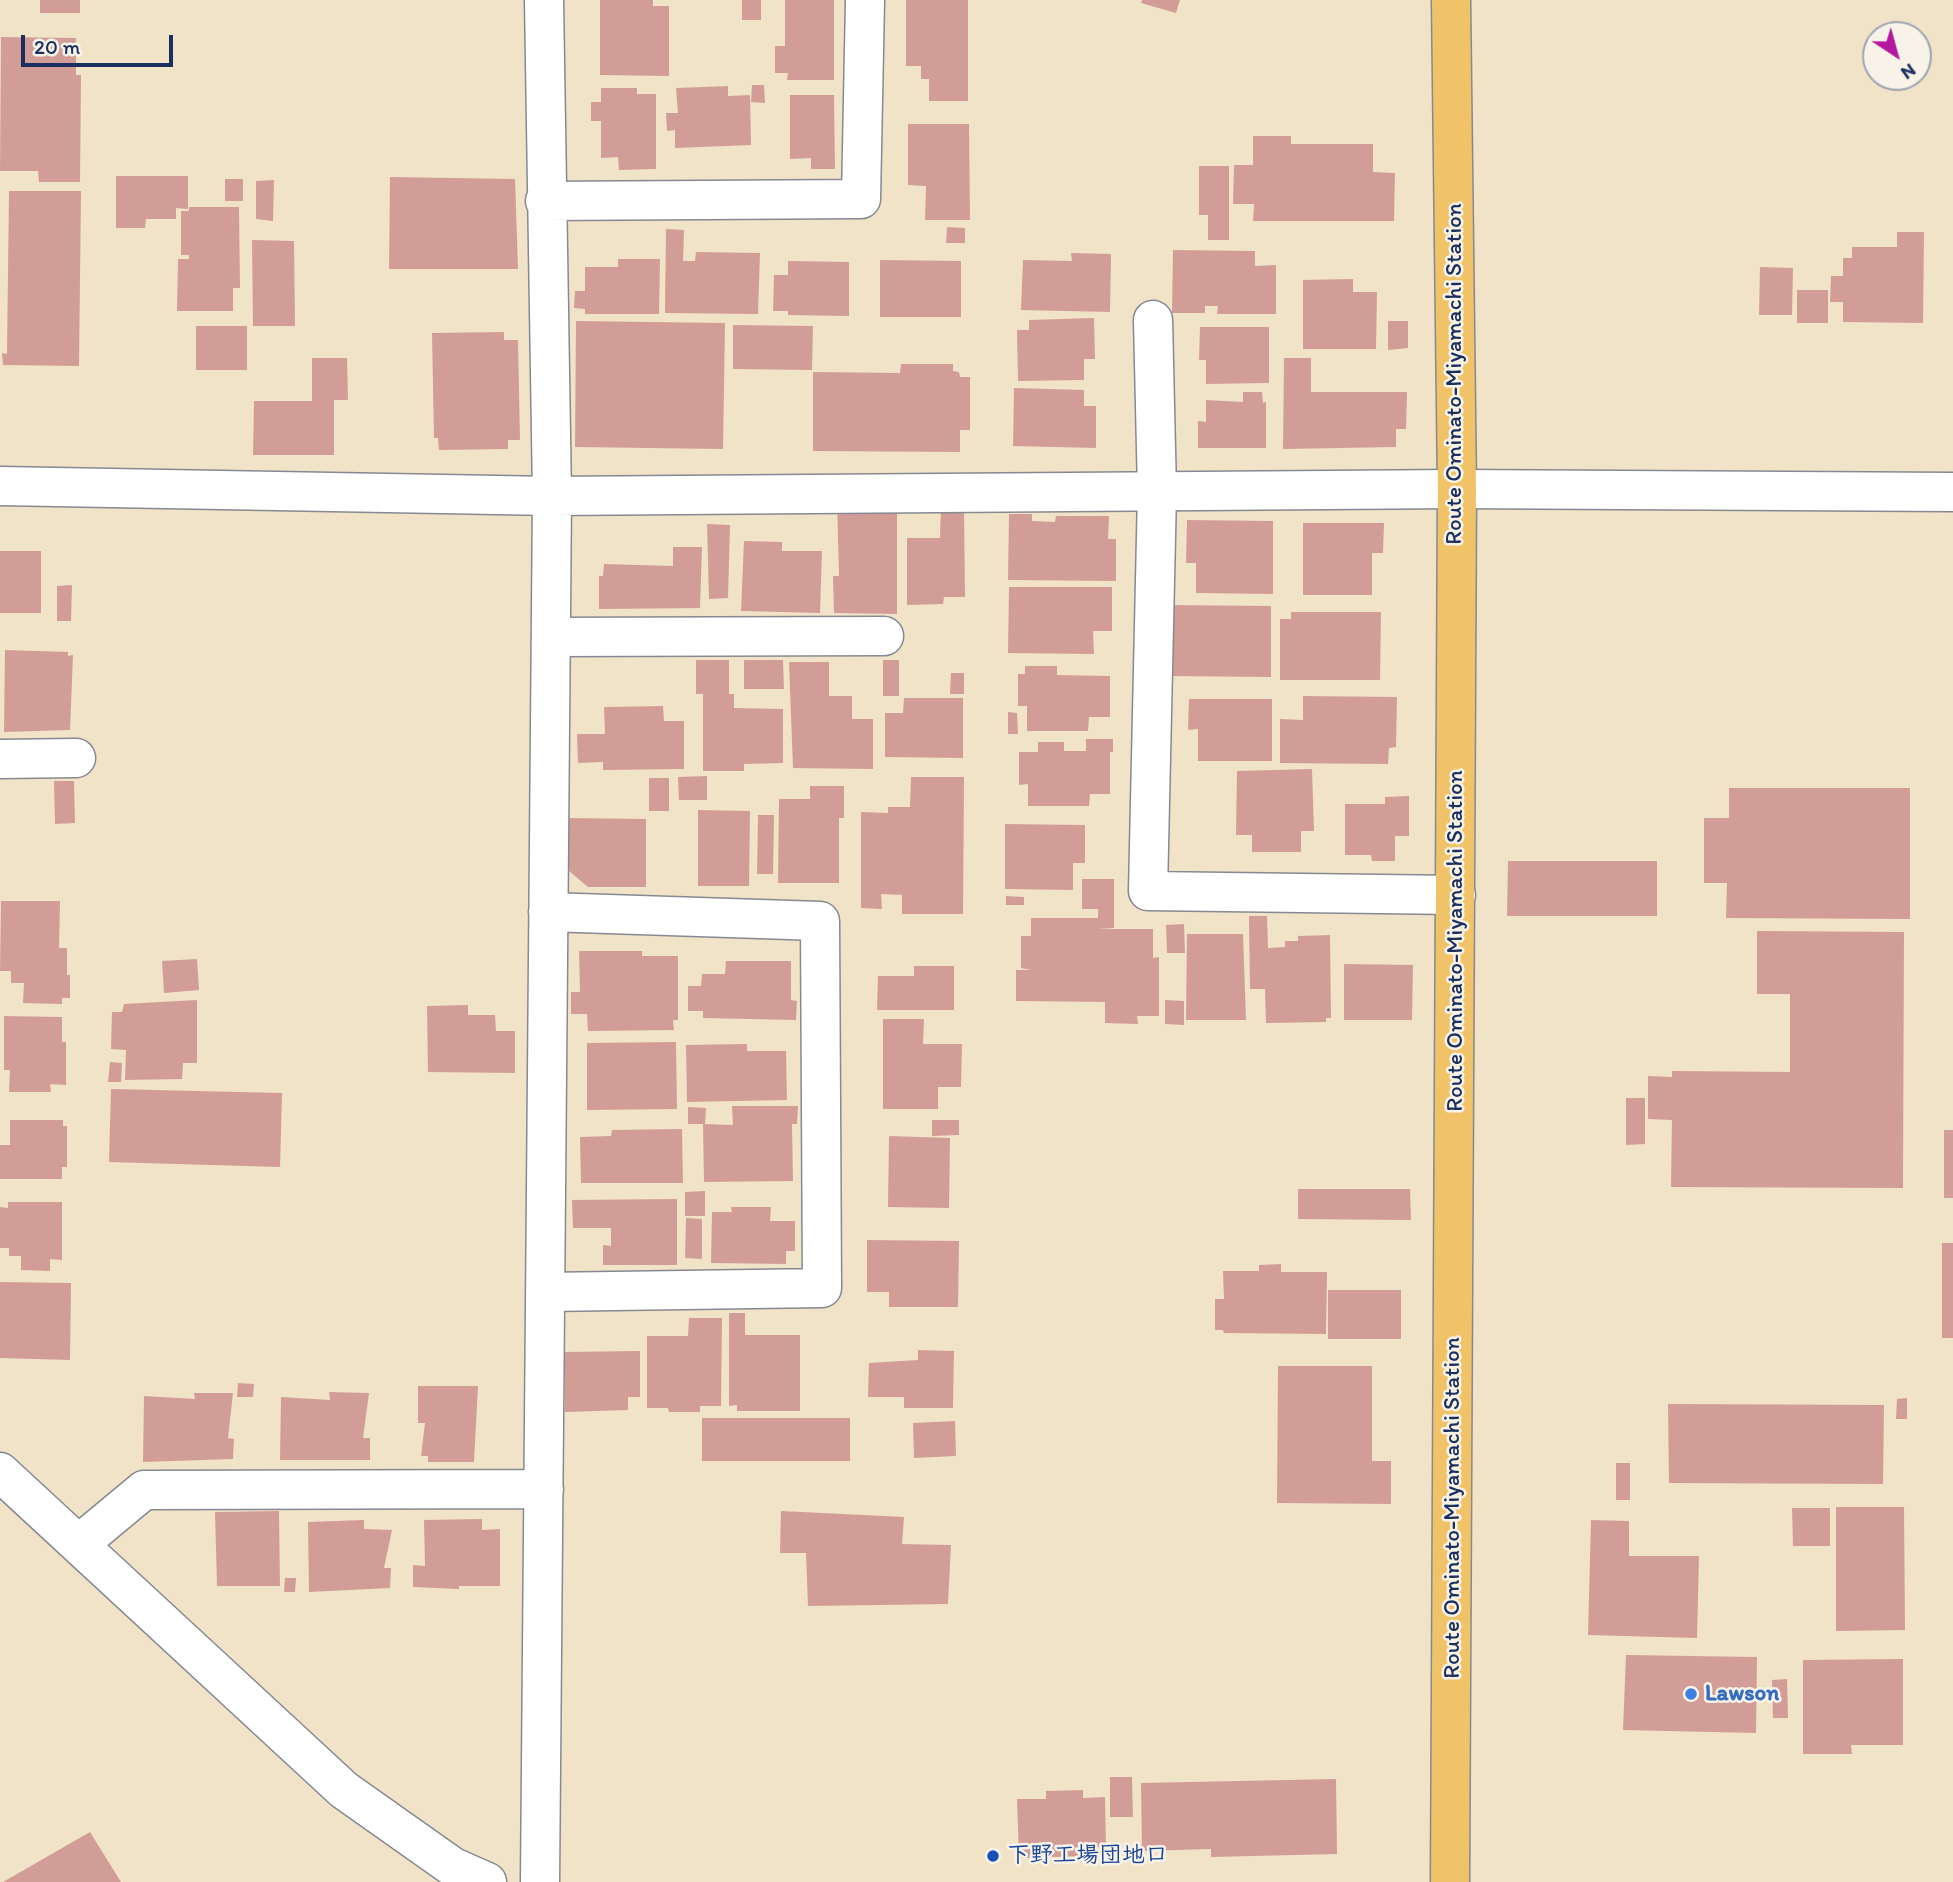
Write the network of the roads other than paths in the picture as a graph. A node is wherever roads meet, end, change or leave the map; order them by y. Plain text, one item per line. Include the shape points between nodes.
1 (544, 0) edge
2 (864, 0) edge
3 (1451, 0) edge
4 (545, 201) junction
5 (1153, 320) dead end
6 (0, 486) edge
7 (1457, 489) junction
8 (1157, 492) junction
9 (1953, 492) edge
10 (552, 496) junction
11 (884, 636) dead end
12 (551, 637) junction
13 (76, 758) dead end
14 (0, 759) edge
15 (1456, 895) junction
16 (548, 912) junction
17 (545, 1292) junction
18 (0, 1472) edge
19 (544, 1489) junction
20 (79, 1544) junction
21 (487, 1882) edge
22 (540, 1882) edge
23 (1450, 1882) edge

1 - 4 street
2 - 4 street via 861,199
3 - 7 main road, Route Ominato-Miyamachi Station
4 - 10 street
5 - 8 street
6 - 10 street
7 - 8 street
7 - 9 street
7 - 15 main road, Route Ominato-Miyamachi Station
8 - 10 street
8 - 15 street via 1149,891
10 - 12 street
11 - 12 street
12 - 16 street
13 - 14 street
15 - 23 main road, Route Ominato-Miyamachi Station
16 - 17 street
16 - 17 street via 820,921 822,1288
17 - 19 street
18 - 20 street
19 - 20 street via 144,1490
19 - 22 street
20 - 21 street via 344,1790 453,1867

